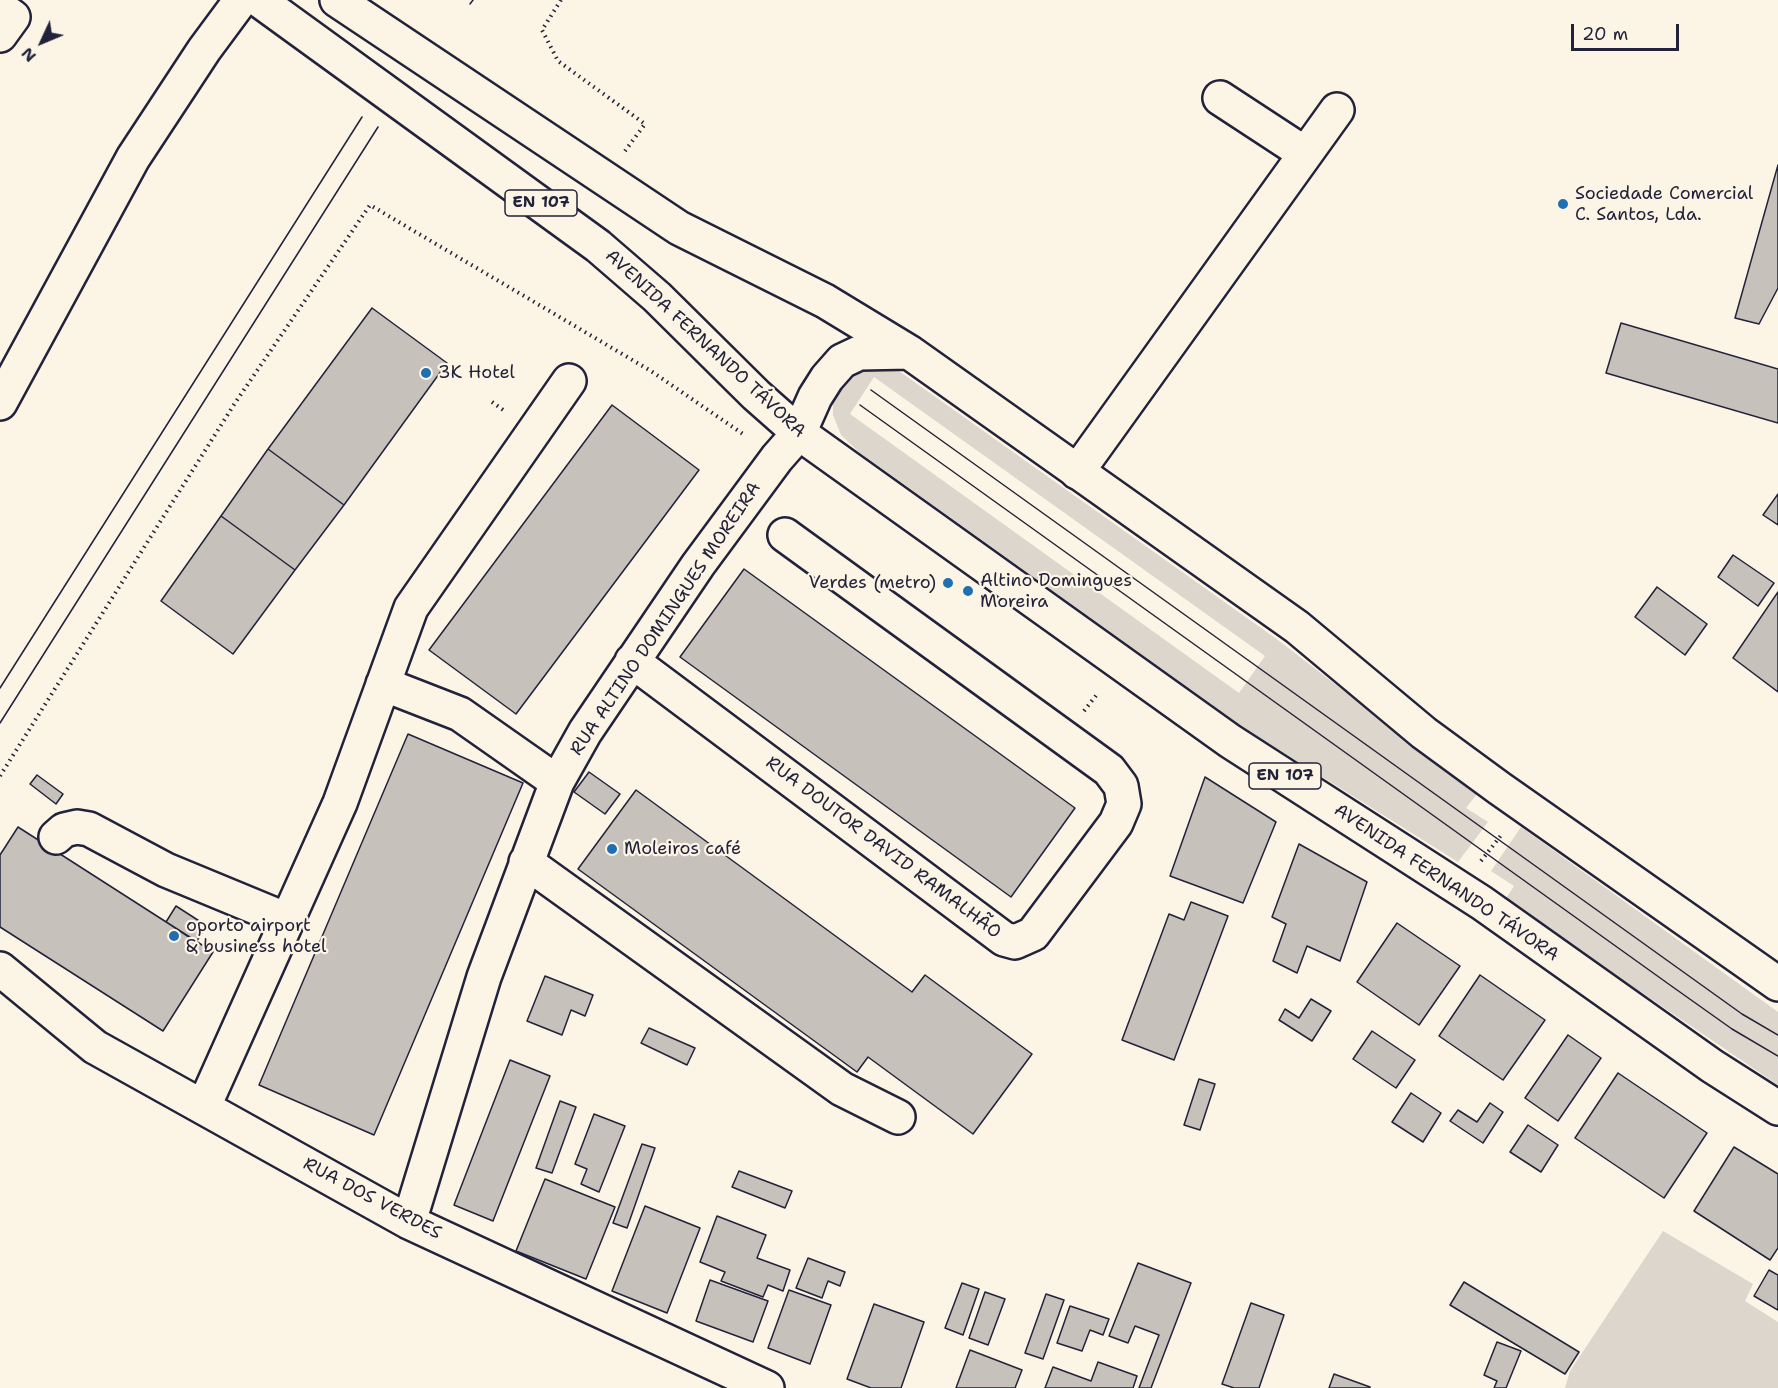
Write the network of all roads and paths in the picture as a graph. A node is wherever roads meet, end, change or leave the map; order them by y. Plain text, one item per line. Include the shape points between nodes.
1 (242, 0) edge
2 (259, 0) edge
3 (337, 0) edge
4 (561, 0) edge
5 (0, 8) edge
6 (0, 35) edge
7 (1220, 98) dead end
8 (1337, 110) dead end
9 (1304, 153) junction
10 (619, 159) dead end
11 (909, 352) junction
12 (569, 381) dead end
13 (0, 403) edge
14 (799, 433) junction
15 (752, 439) dead end
16 (1077, 472) junction
17 (785, 535) dead end
18 (632, 661) junction
19 (383, 684) junction
20 (1098, 693) dead end
21 (1089, 704) dead end
22 (0, 776) edge
23 (557, 782) junction
24 (1508, 825) dead end
25 (56, 837) dead end
26 (526, 862) junction
27 (1478, 866) dead end
28 (287, 920) junction
29 (0, 969) edge
30 (1778, 984) edge
31 (204, 1106) junction
32 (1778, 1108) edge
33 (898, 1117) dead end
34 (409, 1222) junction
35 (767, 1388) edge

1 - 13 main road via 133,158
2 - 14 main road, AVENIDA FERNANDO TÁVORA / EN 107 via 598,246
3 - 11 main road, EN 107 via 679,228 825,301
4 - 10 path via 542,30 558,61 645,124
5 - 6 main road via 13,17
7 - 9 main road
8 - 9 main road
9 - 16 main road
11 - 14 main road, RUA ALTINO DOMINGUES MOREIRA via 859,353 842,361 826,378
11 - 16 main road, EN 107
12 - 19 main road via 411,608
14 - 18 main road, RUA ALTINO DOMINGUES MOREIRA via 711,547
14 - 32 main road, AVENIDA FERNANDO TÁVORA / EN 107 via 1230,741 1482,903 1712,1066
15 - 22 path via 651,371 370,205 235,403
16 - 30 main road, EN 107 via 1297,627 1424,733
17 - 18 main road, RUA DOUTOR DAVID RAMALHÃO via 1108,770 1121,786 1124,804 1116,823 1033,934 1015,942 1004,939
18 - 23 main road, RUA ALTINO DOMINGUES MOREIRA
19 - 23 main road via 460,714
19 - 28 main road via 340,803
20 - 21 path
23 - 26 main road, RUA ALTINO DOMINGUES MOREIRA
24 - 27 path
25 - 28 main road via 64,830 89,829 166,870
26 - 33 main road via 842,1089
26 - 34 main road, RUA ALTINO DOMINGUES MOREIRA via 484,977
28 - 31 main road
29 - 31 main road, RUA DOS VERDES via 95,1047
31 - 34 main road, RUA DOS VERDES
34 - 35 main road, RUA DOS VERDES

